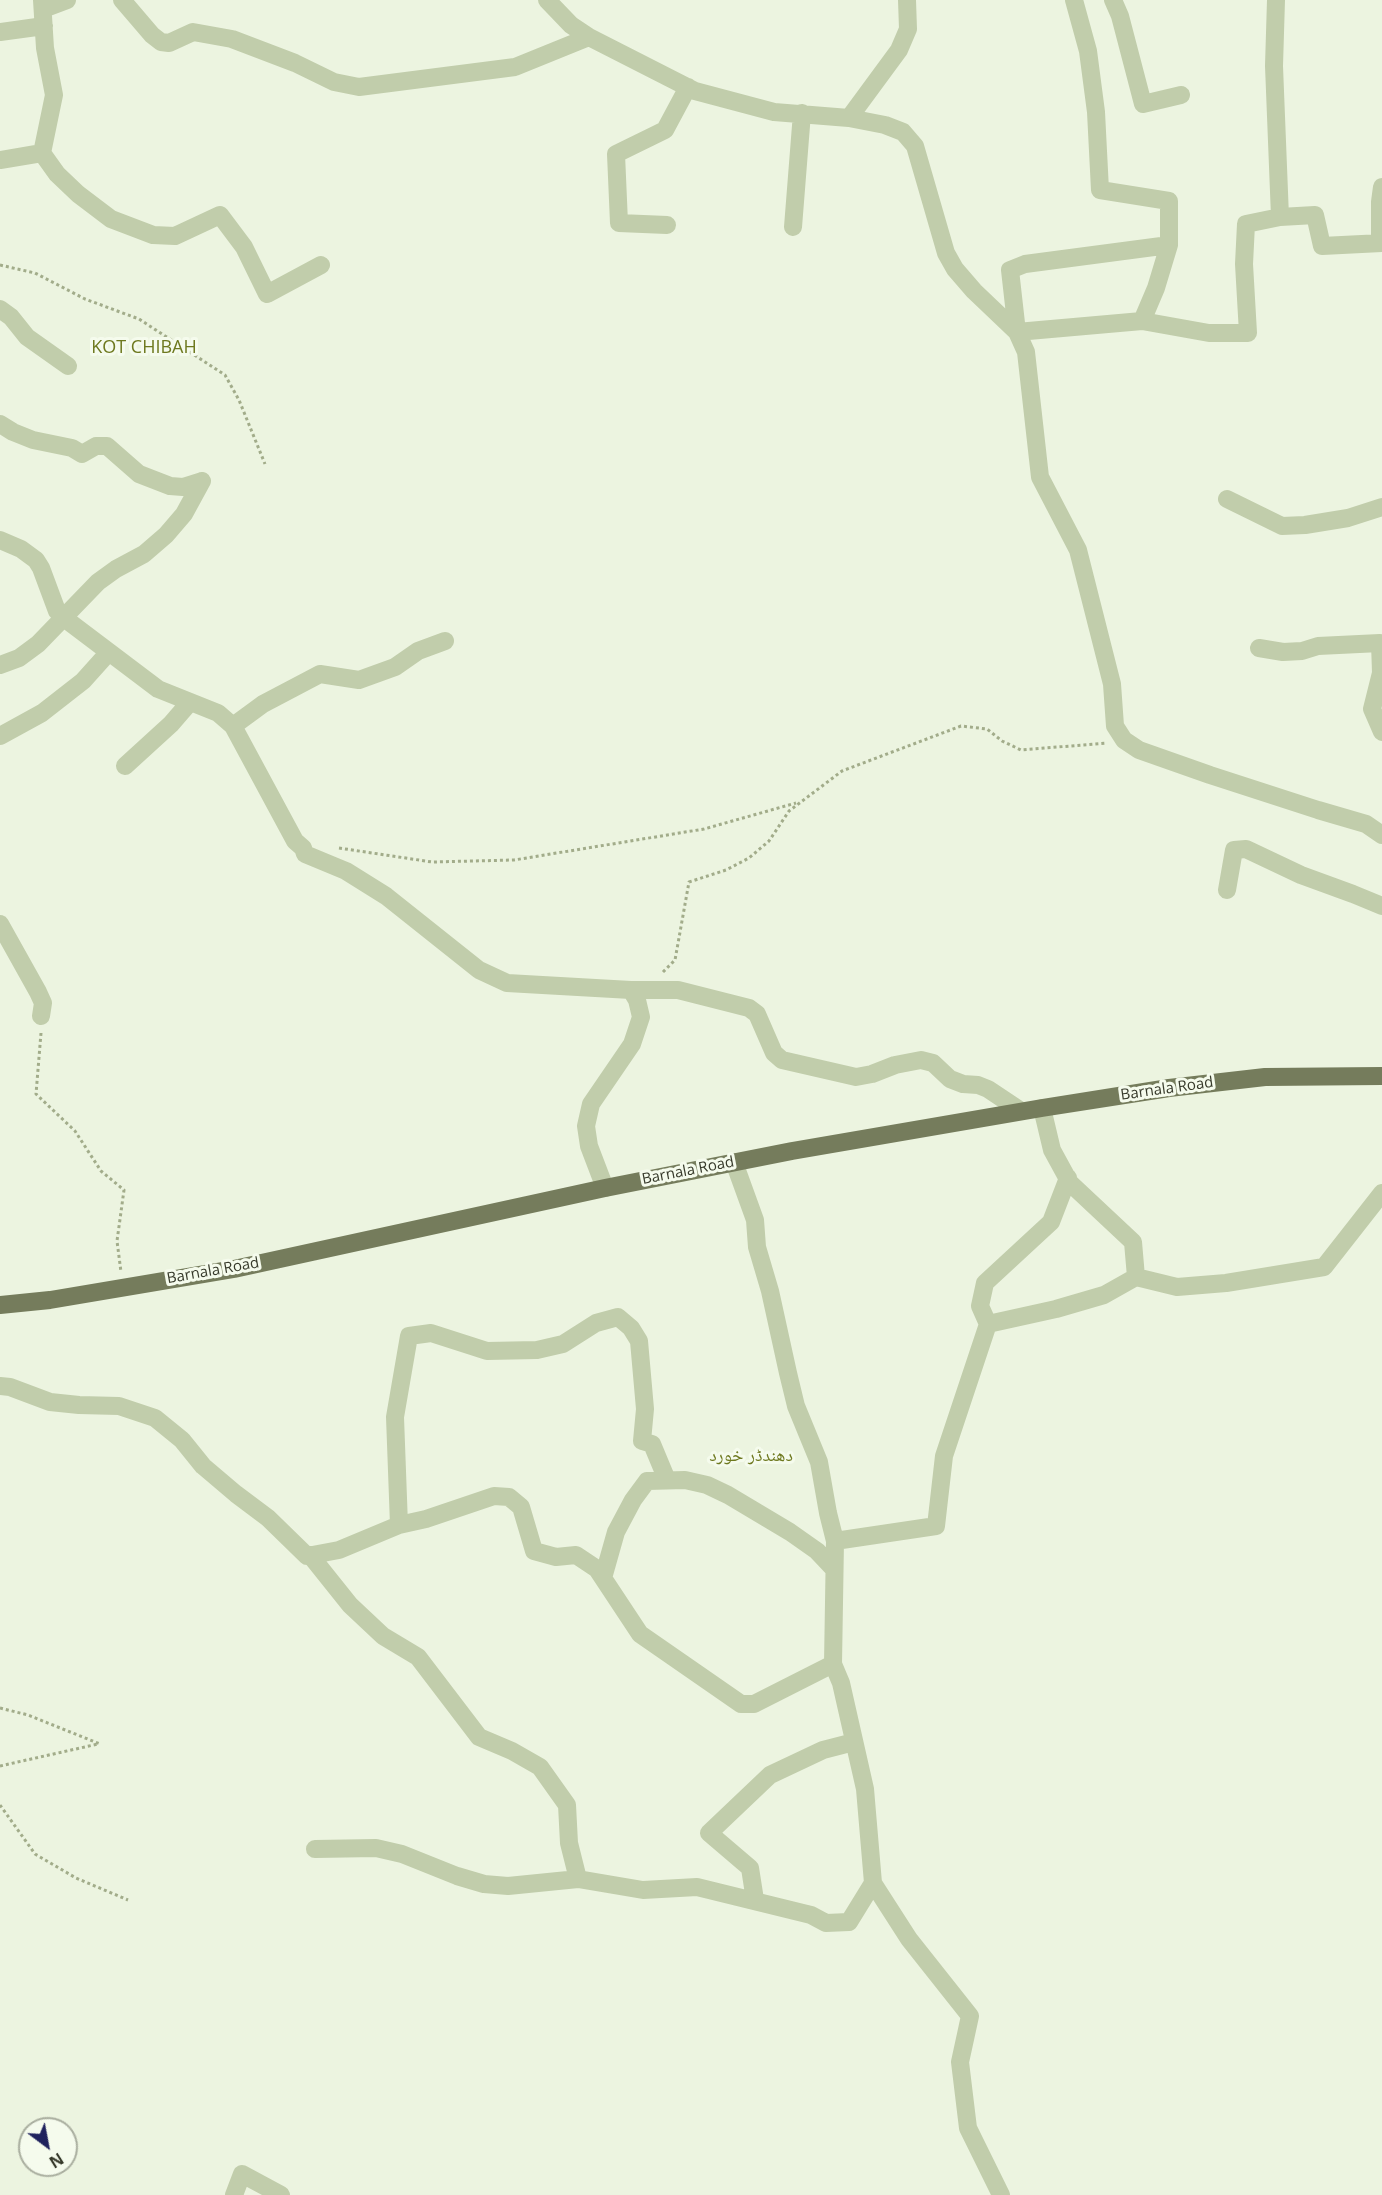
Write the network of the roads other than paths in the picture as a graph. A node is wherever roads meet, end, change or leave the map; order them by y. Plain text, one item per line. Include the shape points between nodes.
1 (67, 0) edge
2 (122, 0) edge
3 (547, 0) edge
4 (907, 0) edge
5 (1074, 0) edge
6 (1113, 0) edge
7 (1276, 0) edge
8 (43, 12) edge
9 (0, 32) edge
10 (589, 37) junction
11 (688, 87) junction
12 (1181, 94) dead end
13 (802, 113) junction
14 (849, 118) junction
15 (42, 153) junction
16 (0, 160) edge
17 (1382, 188) edge
18 (1280, 217) junction
19 (668, 225) dead end
20 (793, 226) dead end
21 (1381, 243) edge
22 (1169, 245) junction
23 (321, 265) dead end
24 (0, 309) edge
25 (1142, 321) junction
26 (1017, 332) junction
27 (68, 366) dead end
28 (0, 424) edge
29 (1227, 500) dead end
30 (1382, 507) edge
31 (0, 540) edge
32 (64, 618) junction
33 (445, 640) dead end
34 (1259, 648) dead end
35 (109, 652) junction
36 (0, 665) edge
37 (190, 702) junction
38 (233, 726) junction
39 (1382, 732) edge
40 (0, 736) edge
41 (124, 766) dead end
42 (1382, 835) edge
43 (1227, 890) dead end
44 (1382, 906) edge
45 (0, 924) edge
46 (631, 990) junction
47 (41, 1016) road end
48 (1382, 1076) edge
49 (1042, 1108) junction
50 (1021, 1111) junction
51 (734, 1162) junction
52 (1068, 1178) junction
53 (605, 1188) junction
54 (1382, 1193) edge
55 (1136, 1277) junction
56 (0, 1305) edge
57 (988, 1324) junction
58 (0, 1386) edge
59 (667, 1480) junction
60 (399, 1525) junction
61 (835, 1541) junction
62 (310, 1555) junction
63 (834, 1569) junction
64 (603, 1578) junction
65 (833, 1664) junction
66 (854, 1742) junction
67 (315, 1850) dead end
68 (579, 1879) junction
69 (873, 1883) junction
70 (755, 1900) junction
71 (234, 2195) edge
72 (281, 2195) edge
73 (1001, 2195) edge

1 - 8 street
2 - 10 street via 161,42 170,43 193,32 232,39 334,82 359,87 515,66
3 - 10 street
4 - 14 street via 908,29 899,50
5 - 22 street via 1088,51 1100,190 1169,201
6 - 12 street via 1143,104
7 - 18 street via 1274,66
8 - 9 street
8 - 15 street via 54,95
10 - 11 street
11 - 13 street via 774,111
11 - 19 street via 664,130 616,154 619,223
13 - 14 street
13 - 20 street
14 - 26 street via 885,124 903,132 915,146 946,253 974,291
15 - 16 street
15 - 23 street via 57,174 111,219 153,235 175,236 220,215 244,247 267,294
17 - 21 street
18 - 21 street via 1315,215 1322,246
18 - 25 street via 1246,224 1248,333 1209,333
22 - 25 street
22 - 26 street via 1025,264 1010,270
24 - 27 street via 27,337
25 - 26 street
26 - 42 street via 1026,352 1040,477 1078,550 1112,684 1115,726 1124,740 1139,750 1210,775 1366,824
28 - 32 street via 33,440 72,448 81,454 96,446 107,446 139,474 170,486 202,481 184,514 166,535 144,554 98,582
29 - 30 street via 1282,526 1348,518
31 - 32 street via 36,560 57,611
32 - 35 street
32 - 36 street via 19,658
33 - 38 street via 418,651 395,668 359,680 320,674 263,704
34 - 39 street via 1283,652 1318,646 1380,644 1381,673 1372,709
35 - 37 street via 158,689
35 - 40 street via 83,681 51,706
37 - 38 street via 218,713
37 - 41 street
38 - 46 street via 305,854 346,871 386,896 479,970 507,982
43 - 44 street via 1234,850 1246,849
45 - 47 street via 43,1003
46 - 50 street via 678,990 748,1008 757,1014 774,1053 782,1060 856,1077 921,1060 933,1063 963,1084 988,1089
46 - 53 street via 641,1017 632,1044 591,1104 586,1126
48 - 49 main road, Barnala Road via 1265,1077
49 - 50 main road, Barnala Road
49 - 52 street via 1052,1150
50 - 51 main road, Barnala Road
51 - 53 main road, Barnala Road
51 - 61 street via 755,1220 757,1247 788,1374 796,1406 819,1462
52 - 55 street via 1133,1242
52 - 57 street via 1051,1222 985,1283 980,1306
53 - 56 main road, Barnala Road via 234,1269
54 - 55 street via 1324,1267 1178,1287
55 - 57 street via 1104,1295
57 - 61 street via 944,1456 936,1526
58 - 62 street via 50,1402 119,1406 155,1418 182,1440 203,1466
59 - 60 street via 652,1444 642,1441 645,1409 639,1341 618,1317 596,1323 564,1344 537,1350 487,1351 431,1333 409,1336 395,1417
59 - 63 street via 707,1485 728,1495 818,1551
59 - 64 street via 647,1481 633,1500 616,1532
60 - 62 street via 339,1550
60 - 64 street via 494,1496 509,1497 521,1507 534,1551 556,1557 576,1555
61 - 63 street
62 - 68 street via 350,1605 383,1635 418,1657 480,1737 540,1767 567,1805 569,1843
63 - 65 street
64 - 65 street via 640,1634 741,1704 754,1704
65 - 66 street
66 - 69 street via 865,1789
66 - 70 street via 823,1750 770,1775 709,1833 750,1868
67 - 68 street via 376,1848 483,1884 508,1886
68 - 70 street via 643,1890 697,1887
69 - 70 street via 849,1922 826,1923
69 - 73 street via 909,1939 970,2016 960,2062 968,2128
71 - 72 street via 242,2174

